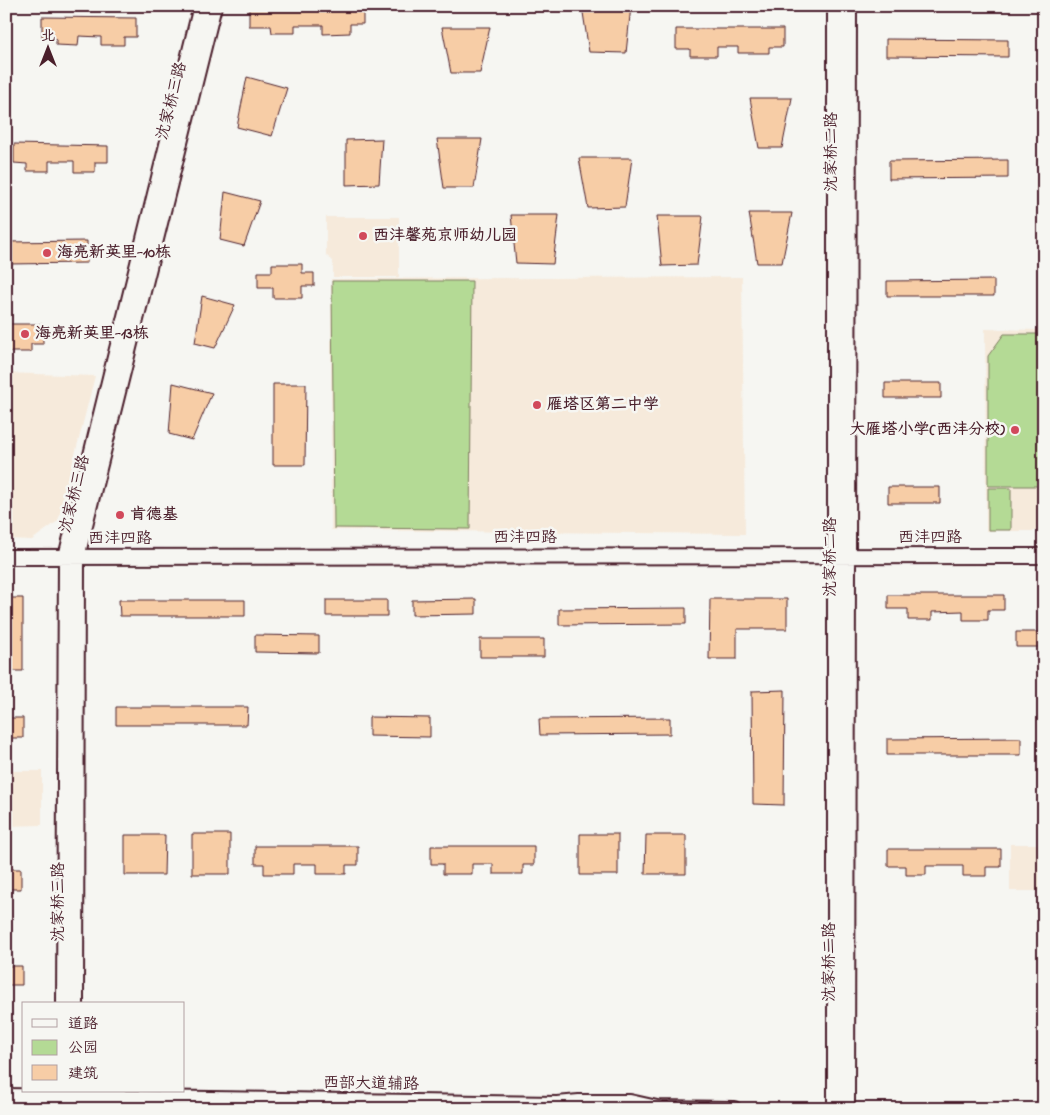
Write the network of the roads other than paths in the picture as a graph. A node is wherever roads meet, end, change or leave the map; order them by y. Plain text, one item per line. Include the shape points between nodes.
1 (201, 6) edge
2 (214, 6) edge
3 (835, 6) edge
4 (849, 6) edge
5 (842, 555) junction
6 (1044, 556) edge
7 (6, 557) edge
8 (72, 557) junction
9 (64, 1002) edge
10 (76, 1002) edge
11 (6, 1096) edge
12 (70, 1099) edge
13 (734, 1109) edge
14 (835, 1109) edge
15 (848, 1109) edge

1 - 8 street, 沈家桥三路
2 - 8 street, 沈家桥三路
3 - 5 street, 沈家桥二路
4 - 5 street, 沈家桥二路
5 - 6 street, 西沣四路
5 - 8 street, 西沣四路
5 - 14 street, 沈家桥二路
5 - 15 street, 沈家桥二路
7 - 8 street, 西沣四路
8 - 9 street, 沈家桥三路
8 - 10 street, 沈家桥三路
11 - 12 street, 西部大道辅路
12 - 13 street, 西部大道辅路 via 630,1102 657,1108

